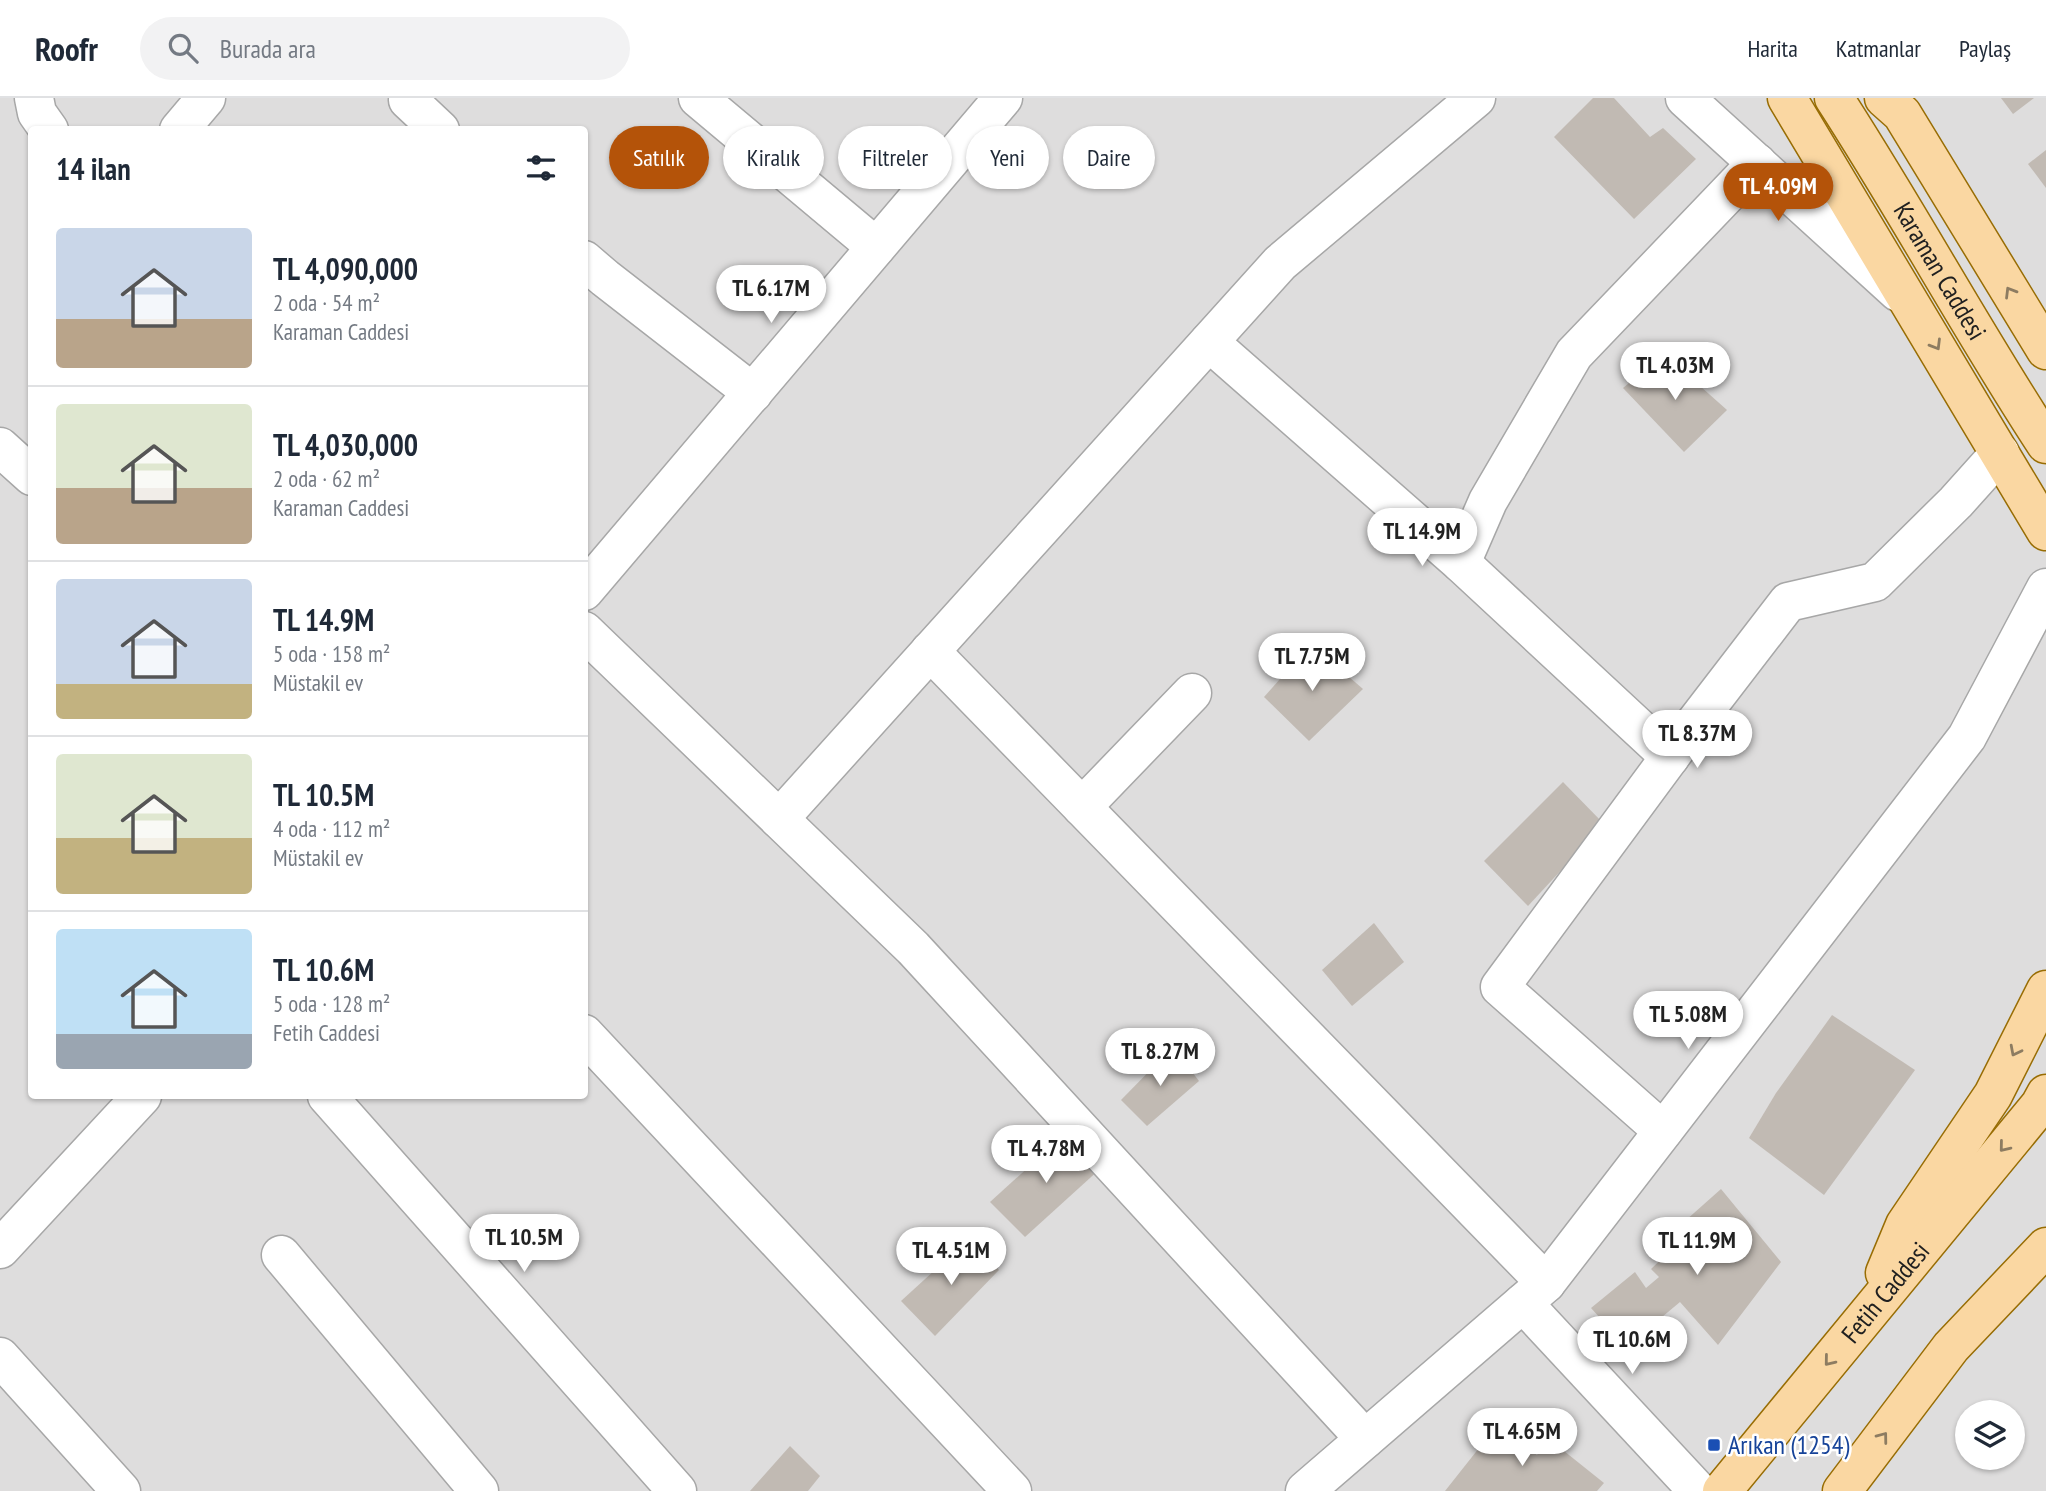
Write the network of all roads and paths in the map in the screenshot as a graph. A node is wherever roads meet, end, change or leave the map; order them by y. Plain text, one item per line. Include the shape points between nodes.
1 (34, 98) edge
2 (206, 98) edge
3 (698, 98) edge
4 (1003, 98) edge
5 (1476, 98) edge
6 (1685, 98) edge
7 (1787, 98) edge
8 (1833, 98) edge
9 (408, 100) dead end
10 (1897, 103) edge
11 (47, 126) edge
12 (182, 126) edge
13 (436, 126) edge
14 (1757, 163) junction
15 (876, 247) junction
16 (588, 264) edge
17 (1911, 304) junction
18 (1209, 342) junction
19 (2046, 350) edge
20 (753, 393) junction
21 (2046, 444) edge
22 (0, 447) edge
23 (2000, 453) junction
24 (28, 472) edge
25 (2046, 531) edge
26 (1461, 563) junction
27 (588, 586) edge
28 (2046, 588) edge
29 (588, 635) edge
30 (930, 651) junction
31 (1192, 693) dead end
32 (1670, 757) junction
33 (1082, 807) junction
34 (779, 819) junction
35 (2046, 990) edge
36 (588, 1038) edge
37 (139, 1099) edge
38 (330, 1099) edge
39 (2044, 1099) edge
40 (1663, 1131) junction
41 (2046, 1247) edge
42 (0, 1249) edge
43 (281, 1255) dead end
44 (2046, 1262) edge
45 (2014, 1281) junction
46 (1534, 1293) junction
47 (1868, 1313) junction
48 (0, 1357) edge
49 (1365, 1439) junction
50 (121, 1491) edge
51 (479, 1491) edge
52 (677, 1491) edge
53 (1012, 1491) edge
54 (1305, 1491) edge
55 (1698, 1491) edge
56 (1723, 1491) edge
57 (1842, 1491) edge

1 - 11 street via 37,113
2 - 12 street
3 - 15 street
4 - 15 street
5 - 18 street via 1280,263
6 - 14 street
7 - 17 main road
8 - 21 main road, Karaman Caddesi
9 - 13 street
19 -> 10 main road
14 - 17 street
14 - 26 street via 1574,354 1488,501
15 - 20 street
16 - 20 street
17 -> 23 main road
18 - 26 street
18 - 30 street
20 - 27 street
22 - 24 street
23 - 25 main road
23 - 32 street via 1875,582 1788,602
26 - 32 street
28 - 40 street via 1967,737
29 - 34 street
30 - 33 street
30 - 34 street
31 - 33 street
32 - 40 street via 1500,987
33 - 46 street
34 - 49 street via 913,948
35 -> 47 main road via 1993,1095 1905,1225
36 - 53 street
37 - 42 street
38 - 52 street
39 -> 47 main road, Fetih Caddesi
40 - 46 street
41 - 45 main road
43 - 51 street
44 - 45 main road
57 -> 45 main road via 1951,1347
46 - 49 street
46 - 55 street
47 -> 56 main road, Fetih Caddesi
48 - 50 street
49 - 54 street

